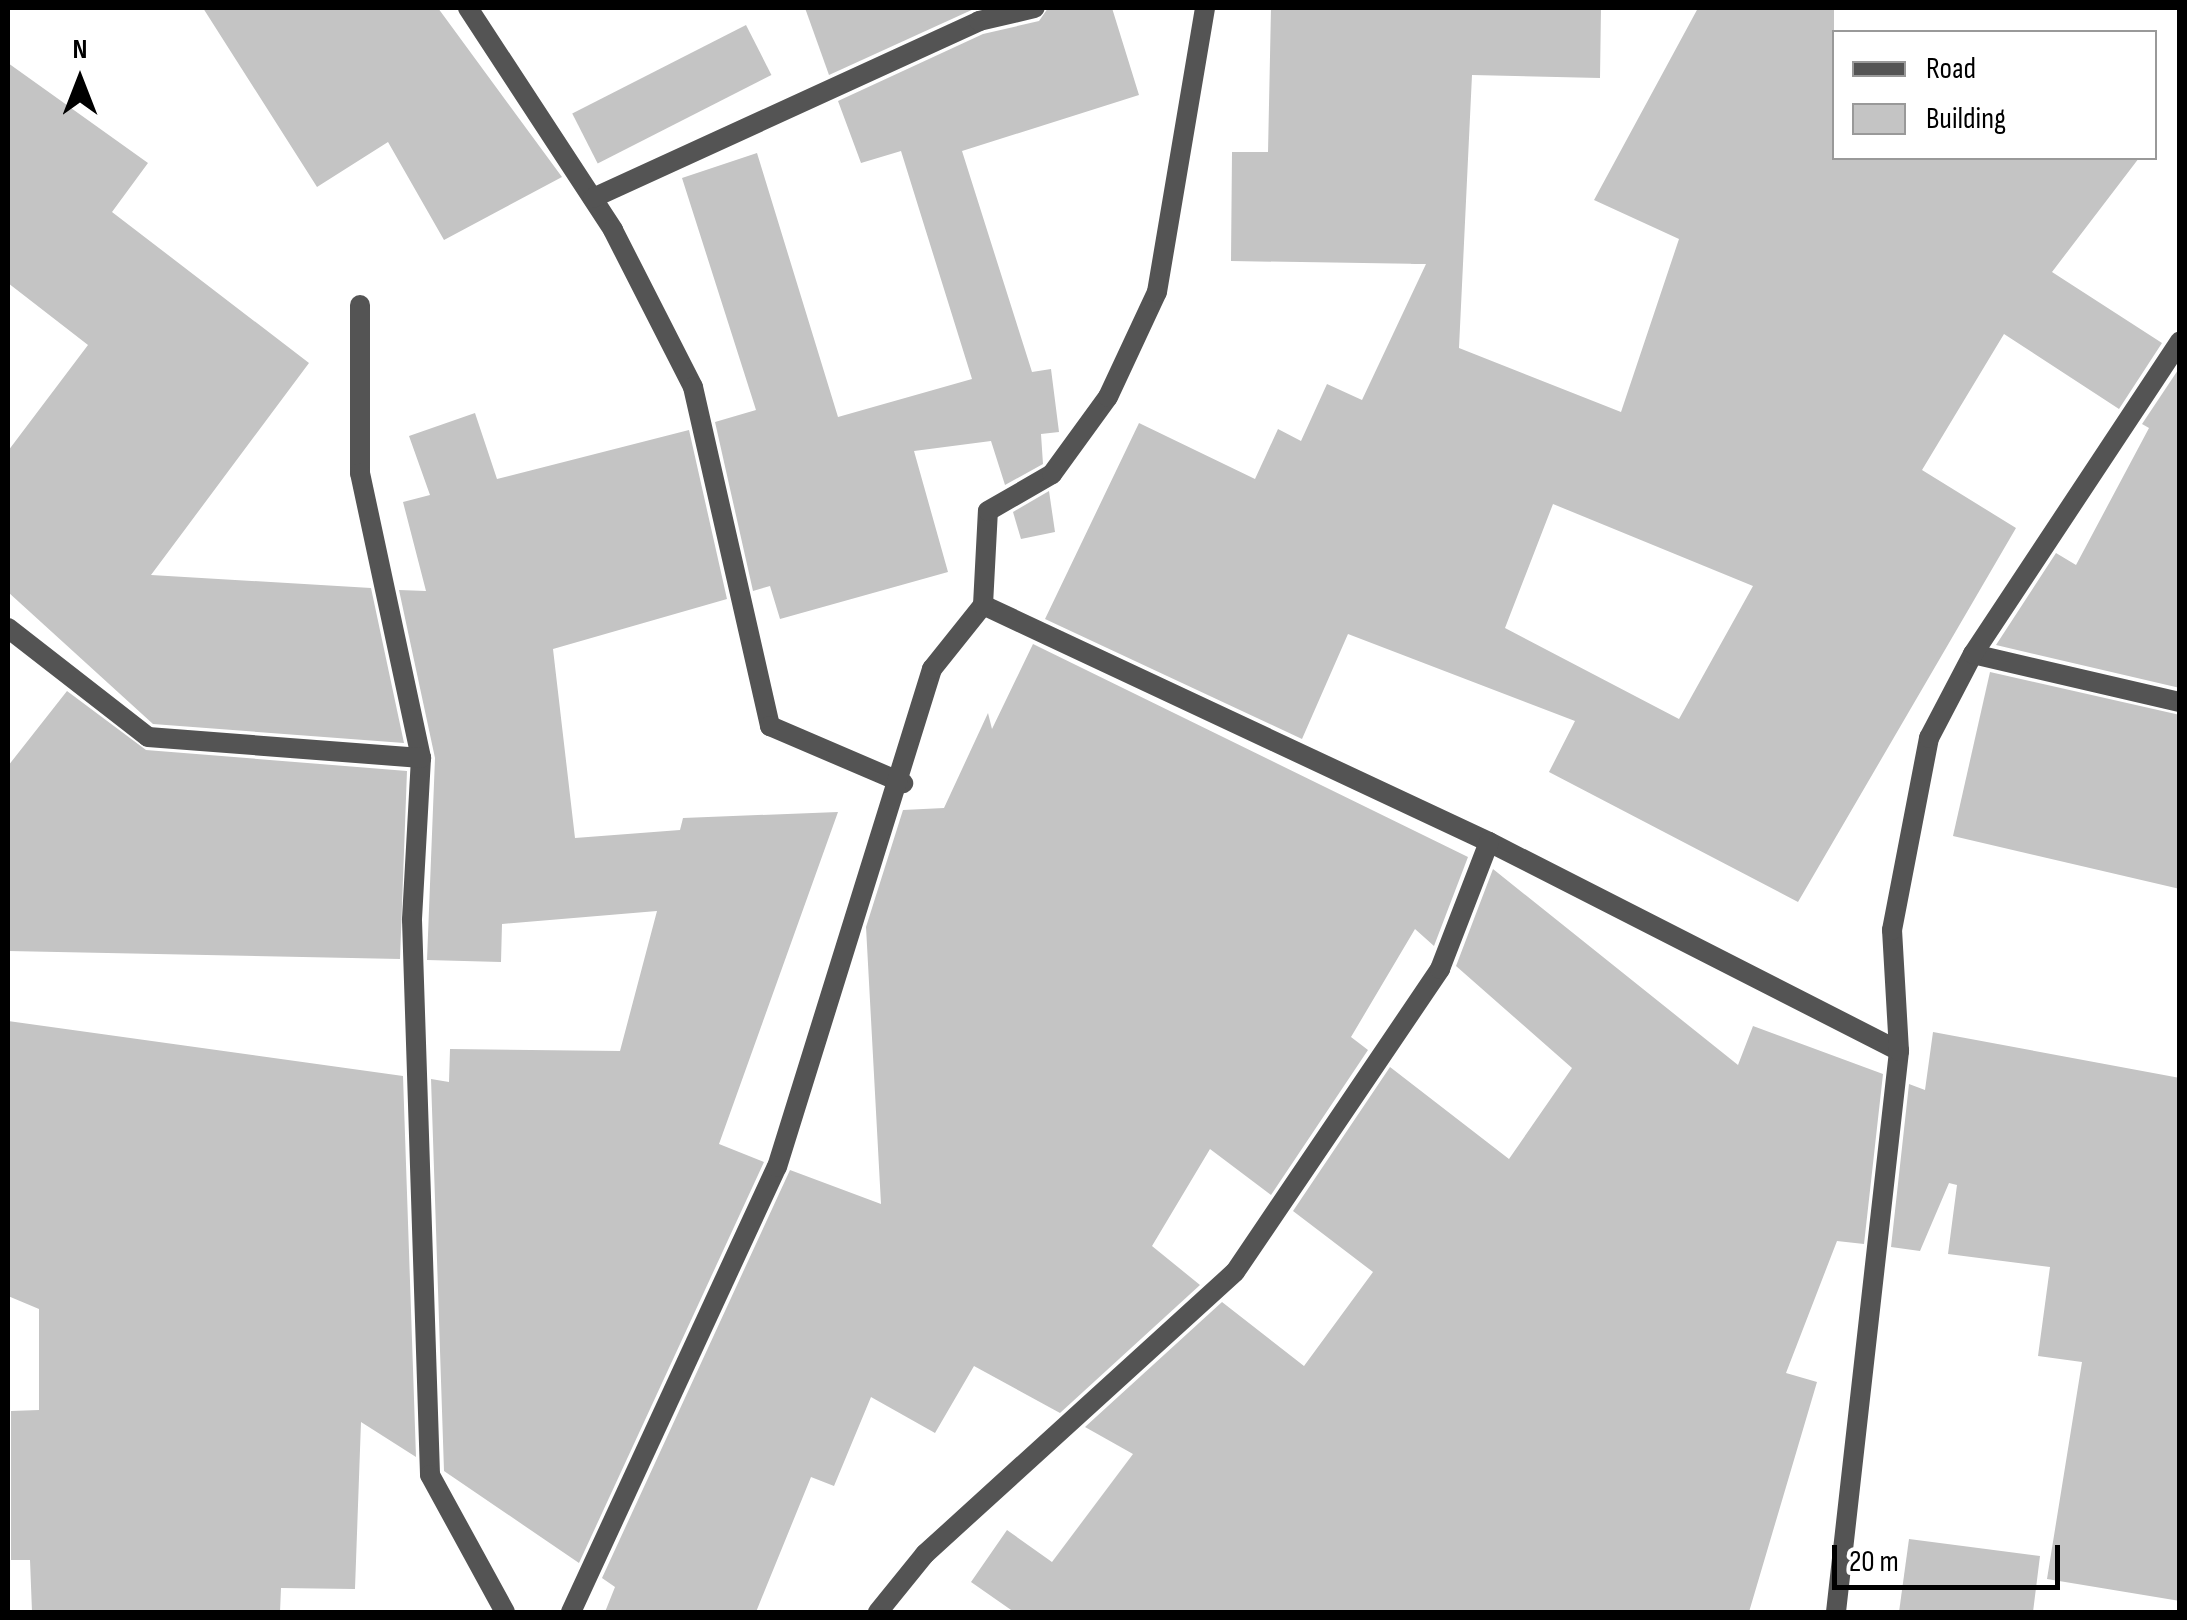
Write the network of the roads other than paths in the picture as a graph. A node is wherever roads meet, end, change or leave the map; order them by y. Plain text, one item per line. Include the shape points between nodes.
1 (468, 8) edge
2 (1035, 8) edge
3 (1205, 8) edge
4 (593, 198) junction
5 (360, 305) dead end
6 (2180, 340) edge
7 (983, 605) junction
8 (8, 628) edge
9 (1974, 654) junction
10 (2180, 702) edge
11 (420, 758) junction
12 (903, 783) junction
13 (1489, 842) junction
14 (1899, 1050) junction
15 (505, 1612) edge
16 (571, 1612) edge
17 (878, 1612) edge
18 (1836, 1612) edge

1 - 4 street
2 - 4 street via 979,21
3 - 7 street via 1156,292 1108,397 1052,474 988,511
4 - 12 street via 692,386 770,726
5 - 11 street via 360,473
6 - 9 street
7 - 12 street via 932,669
7 - 13 street
8 - 11 street via 148,737
9 - 10 street
9 - 14 street via 1929,738 1896,911
11 - 15 street via 412,920 430,1475
12 - 16 street via 838,953 776,1167
13 - 14 street
13 - 17 street via 1440,969 1236,1272 925,1554
14 - 18 street

